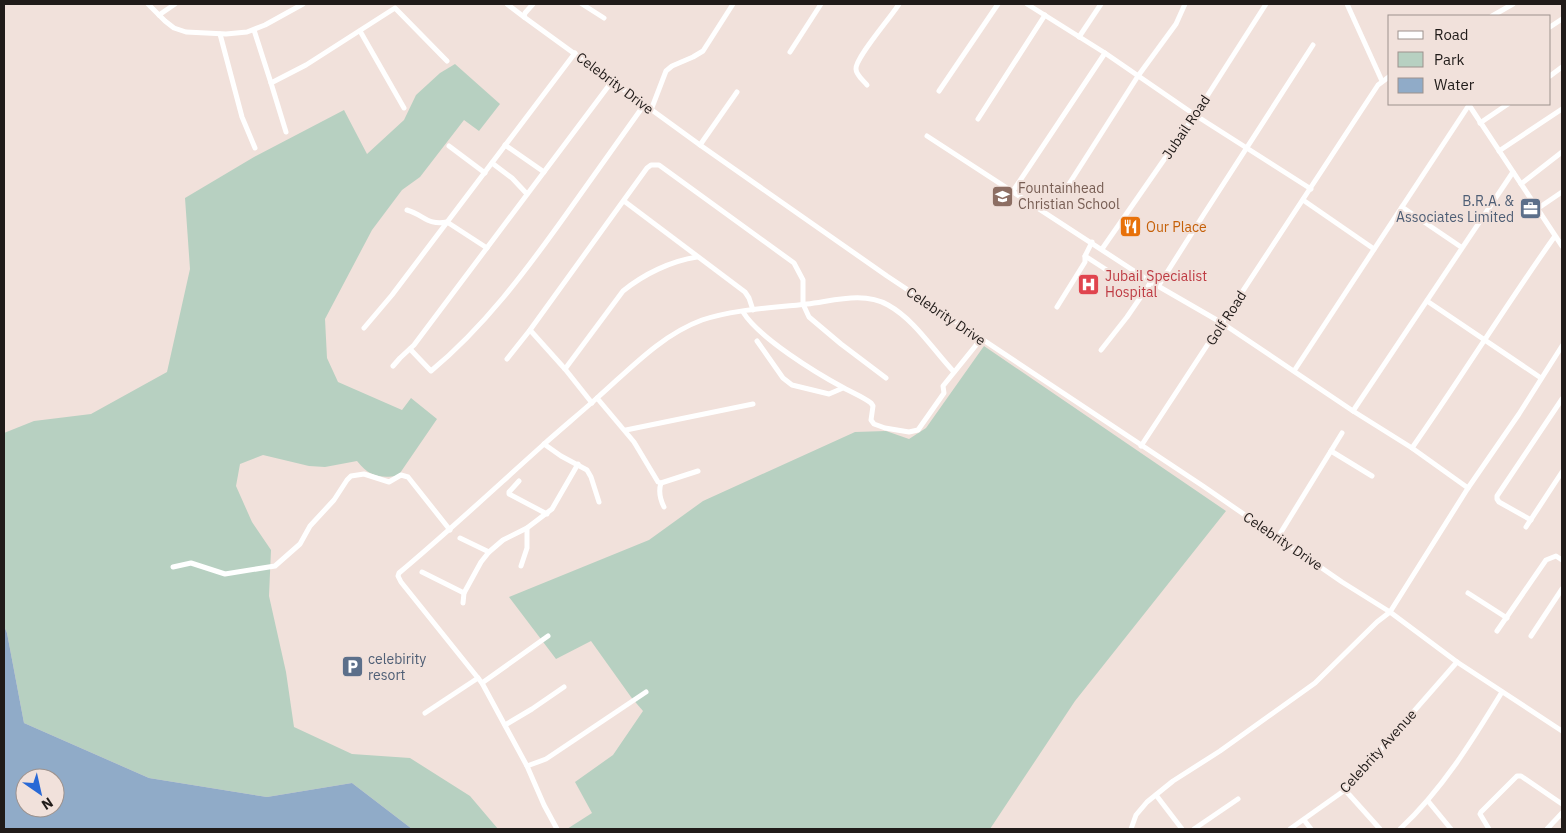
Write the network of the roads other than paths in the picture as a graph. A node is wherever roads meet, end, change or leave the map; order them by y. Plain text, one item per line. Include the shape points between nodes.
1 (148, 4) edge
2 (175, 4) edge
3 (303, 4) edge
4 (507, 4) edge
5 (533, 4) edge
6 (582, 4) edge
7 (733, 4) edge
8 (821, 4) edge
9 (900, 4) edge
10 (998, 4) edge
11 (1027, 4) edge
12 (1101, 4) edge
13 (1185, 4) edge
14 (1266, 4) edge
15 (1347, 4) edge
16 (1513, 4) edge
17 (158, 15) junction
18 (1045, 15) junction
19 (1494, 15) edge
20 (524, 17) junction
21 (604, 18) dead end
22 (1562, 19) edge
23 (1551, 26) edge
24 (254, 30) junction
25 (360, 31) junction
26 (220, 34) junction
27 (1079, 37) junction
28 (1313, 45) dead end
29 (790, 52) dead end
30 (575, 53) junction
31 (1105, 54) junction
32 (447, 61) dead end
33 (1562, 68) edge
34 (1551, 75) edge
35 (1138, 76) junction
36 (1388, 77) edge
37 (613, 80) junction
38 (1382, 81) junction
39 (272, 83) junction
40 (867, 85) dead end
41 (939, 91) dead end
42 (737, 92) dead end
43 (644, 105) junction
44 (1468, 105) edge
45 (1470, 105) edge
46 (1507, 105) edge
47 (404, 108) dead end
48 (1562, 108) edge
49 (651, 110) junction
50 (1195, 115) junction
51 (978, 119) dead end
52 (1480, 123) junction
53 (286, 132) dead end
54 (926, 136) dead end
55 (505, 145) junction
56 (700, 145) junction
57 (449, 146) dead end
58 (255, 148) dead end
59 (1246, 148) junction
60 (1499, 151) junction
61 (1562, 152) edge
62 (492, 163) junction
63 (544, 172) junction
64 (1513, 172) junction
65 (485, 173) junction
66 (1069, 184) dead end
67 (1521, 184) junction
68 (1311, 189) junction
69 (1013, 191) junction
70 (1562, 192) edge
71 (527, 194) junction
72 (624, 200) junction
73 (1304, 200) junction
74 (1402, 207) junction
75 (1538, 209) junction
76 (407, 210) dead end
77 (447, 222) junction
78 (1558, 236) edge
79 (1092, 242) junction
80 (1562, 246) edge
81 (1462, 247) junction
82 (487, 248) junction
83 (1102, 249) junction
84 (1374, 249) junction
85 (1085, 256) junction
86 (698, 257) junction
87 (1116, 276) dead end
88 (1151, 282) junction
89 (1159, 285) junction
90 (1427, 301) junction
91 (803, 304) junction
92 (1056, 307) dead end
93 (753, 310) junction
94 (743, 312) junction
95 (1222, 323) junction
96 (364, 328) dead end
97 (530, 330) junction
98 (981, 338) junction
99 (1484, 340) junction
100 (757, 341) dead end
101 (1562, 346) edge
102 (410, 349) junction
103 (1101, 350) dead end
104 (506, 360) dead end
105 (393, 366) dead end
106 (565, 368) junction
107 (1294, 371) junction
108 (954, 372) junction
109 (886, 378) dead end
110 (1541, 378) junction
111 (843, 388) junction
112 (597, 398) junction
113 (1562, 398) edge
114 (592, 402) junction
115 (753, 404) dead end
116 (1353, 411) junction
117 (626, 430) junction
118 (1342, 433) dead end
119 (544, 444) junction
120 (1141, 446) junction
121 (1412, 448) junction
122 (1331, 451) junction
123 (578, 464) junction
124 (698, 471) dead end
125 (1562, 472) edge
126 (1372, 476) dead end
127 (519, 481) dead end
128 (661, 483) junction
129 (1468, 488) junction
130 (599, 502) dead end
131 (664, 507) dead end
132 (547, 514) junction
133 (1531, 520) junction
134 (527, 528) junction
135 (1526, 528) dead end
136 (450, 530) junction
137 (1278, 537) junction
138 (460, 538) dead end
139 (489, 552) junction
140 (1562, 560) edge
141 (173, 566) dead end
142 (521, 566) dead end
143 (422, 572) dead end
144 (1562, 589) edge
145 (464, 593) junction
146 (1468, 593) dead end
147 (463, 603) dead end
148 (1390, 612) junction
149 (1507, 618) junction
150 (1497, 631) dead end
151 (548, 636) dead end
152 (1531, 636) dead end
153 (1457, 662) junction
154 (478, 678) junction
155 (482, 684) junction
156 (564, 686) dead end
157 (646, 692) dead end
158 (1502, 692) junction
159 (425, 713) dead end
160 (505, 725) junction
161 (1562, 732) edge
162 (527, 766) junction
163 (1345, 790) junction
164 (1156, 795) junction
165 (1238, 799) dead end
166 (1428, 800) junction
167 (1562, 804) edge
168 (1562, 813) edge
169 (1304, 820) junction
170 (557, 829) edge
171 (1131, 829) edge
172 (1182, 829) edge
173 (1194, 829) edge
174 (1290, 829) edge
175 (1311, 829) edge
176 (1380, 829) edge
177 (1400, 829) edge
178 (1451, 829) edge
179 (1489, 829) edge
180 (1547, 829) edge

1 - 17 street
2 - 17 street
3 - 24 street
4 - 20 street, Celebrity Drive
5 - 20 street
6 - 21 street
7 - 49 street via 703,51 666,71
8 - 29 street
9 - 40 street via 856,64 858,74
10 - 41 street
11 - 18 street
12 - 27 street
13 - 35 street via 1176,24
14 - 50 street, Jubail Road
15 - 38 street
16 - 19 street
17 - 26 street via 174,28 186,32
18 - 27 street
18 - 51 street
20 - 30 street, Celebrity Drive
22 - 23 street
24 - 26 street
24 - 39 street
25 - 32 street via 395,8
25 - 39 street
25 - 47 street
26 - 58 street via 242,117
27 - 31 street
28 - 59 street
30 - 37 street, Celebrity Drive
30 - 55 street
31 - 35 street
31 - 69 street
33 - 34 street
35 - 50 street
35 - 66 street
36 - 38 street
37 - 43 street, Celebrity Drive
37 - 63 street
38 - 68 street, Golf Road
39 - 53 street
42 - 56 street
43 - 49 street, Celebrity Drive
43 - 102 street via 502,300 459,345 431,371
44 - 74 street
45 - 52 street
46 - 52 street
48 - 60 street
49 - 56 street, Celebrity Drive
50 - 59 street
50 - 83 street, Jubail Road
52 - 60 street
54 - 69 street
55 - 62 street
55 - 63 street
56 - 98 street, Celebrity Drive
57 - 65 street
59 - 68 street
59 - 89 street
60 - 64 street
61 - 67 street
62 - 65 street
62 - 71 street
63 - 71 street
64 - 67 street
64 - 81 street
65 - 77 street
67 - 75 street
68 - 73 street, Golf Road
69 - 79 street
70 - 75 street
71 - 82 street
72 - 86 street
72 - 91 street via 647,168 659,165 794,263 802,280
72 - 97 street
73 - 84 street
73 - 95 street, Golf Road
74 - 81 street
74 - 84 street
75 - 78 street
76 - 77 street via 429,222
77 - 82 street
77 - 96 street
78 - 80 street
78 - 99 street
79 - 83 street
79 - 85 street
81 - 90 street
82 - 102 street
83 - 88 street
84 - 107 street
85 - 87 street
85 - 92 street via 1085,262
86 - 93 street via 745,292
86 - 106 street via 680,261 632,283
88 - 89 street
88 - 103 street
89 - 95 street
90 - 99 street
90 - 116 street
91 - 93 street
91 - 108 street via 873,298 888,305 918,330
91 - 109 street via 815,323
93 - 94 street
94 - 111 street via 752,324 786,352
94 - 112 street via 702,320 685,328 643,356
95 - 107 street
95 - 120 street, Golf Road
97 - 104 street
97 - 106 street
98 - 108 street
98 - 120 street, Celebrity Drive
99 - 110 street
99 - 121 street
100 - 111 street via 782,378 792,385 829,394
101 - 110 street
102 - 105 street
106 - 114 street
107 - 116 street
108 - 111 street via 944,386 944,393 914,432 874,424 871,403
110 - 129 street
112 - 114 street
112 - 117 street
113 - 133 street via 1497,496 1499,502
114 - 119 street
115 - 117 street
116 - 121 street
117 - 128 street via 656,480
118 - 122 street
119 - 123 street
119 - 136 street
120 - 137 street, Celebrity Drive
121 - 129 street
122 - 126 street
122 - 137 street
123 - 130 street via 589,473
123 - 132 street via 557,503
124 - 128 street
125 - 133 street
127 - 132 street via 510,494
128 - 131 street via 660,500
129 - 148 street
132 - 134 street
133 - 135 street
134 - 139 street via 503,540
134 - 142 street via 527,548
136 - 141 street via 408,477 401,475 389,482 357,474 347,480 310,526 300,544 275,566 225,574 191,564
136 - 154 street via 398,576
137 - 148 street, Celebrity Drive
138 - 139 street
139 - 145 street
140 - 149 street via 1556,556 1546,560
143 - 145 street
144 - 152 street
145 - 147 street
146 - 149 street
148 - 153 street, Celebrity Drive
148 - 164 street via 1315,683
149 - 150 street
151 - 155 street
153 - 158 street, Celebrity Drive
153 - 163 street, Celebrity Avenue
154 - 155 street
154 - 159 street
155 - 160 street
156 - 160 street
157 - 162 street via 546,759
158 - 161 street, Celebrity Drive
158 - 166 street via 1462,755
160 - 162 street
162 - 170 street
163 - 169 street, Celebrity Avenue
163 - 176 street
164 - 171 street via 1136,815
164 - 172 street
165 - 173 street
166 - 177 street
166 - 178 street
167 - 179 street via 1517,776 1481,812
168 - 180 street
169 - 174 street, Celebrity Avenue
169 - 175 street

